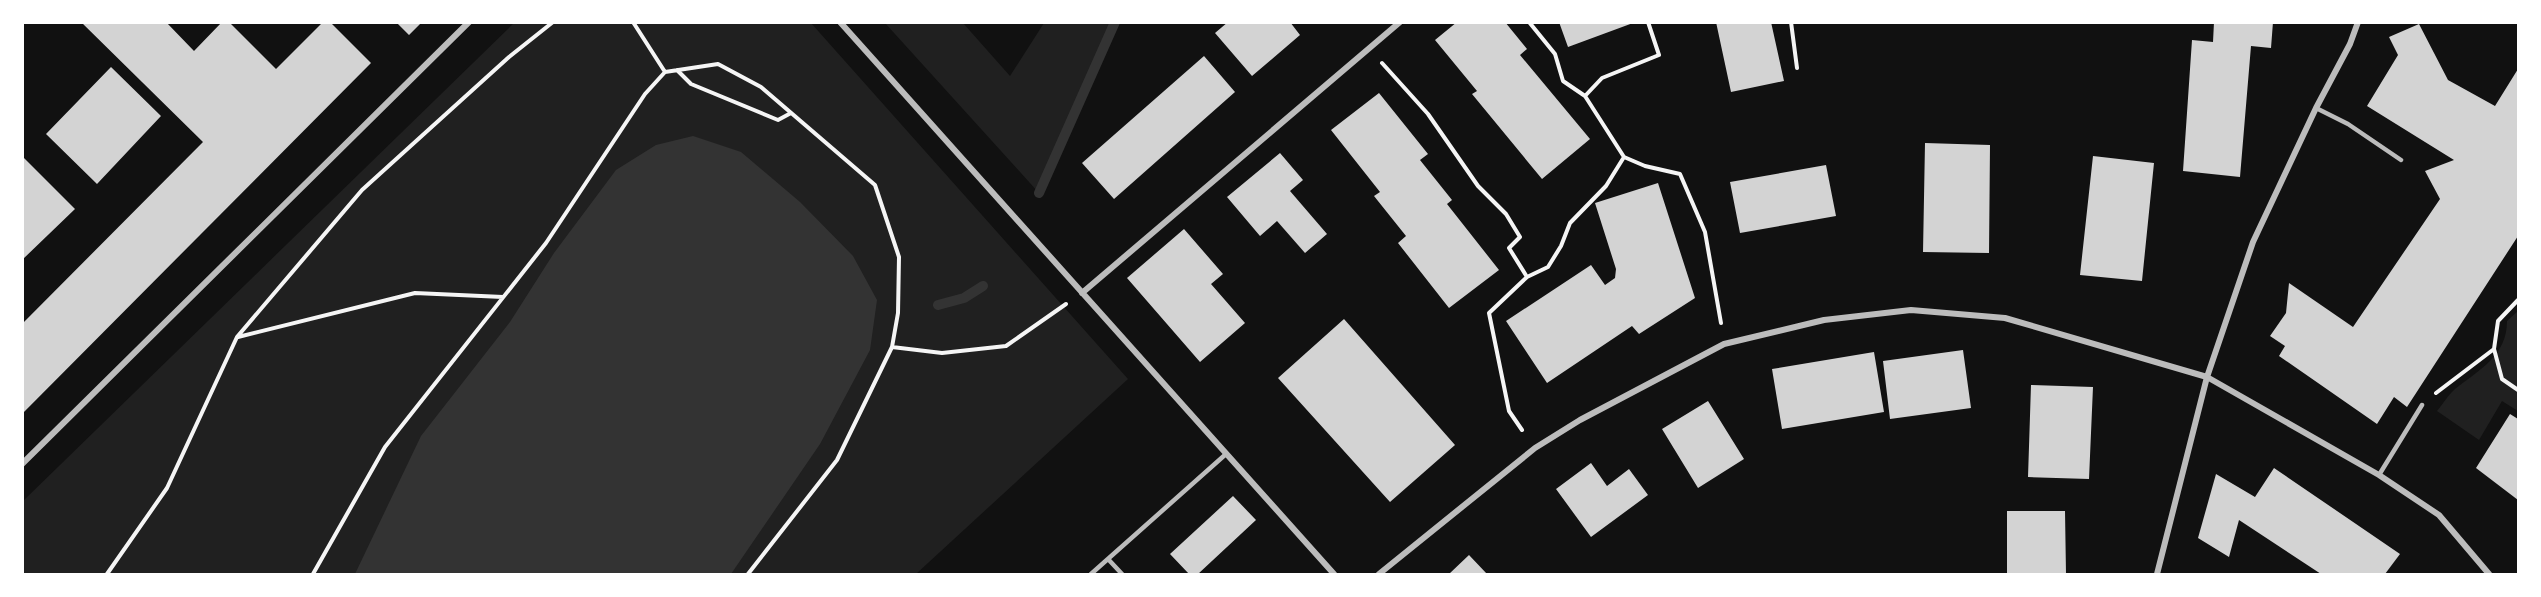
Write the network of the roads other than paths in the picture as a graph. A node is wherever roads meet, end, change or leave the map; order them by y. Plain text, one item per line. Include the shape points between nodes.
1 (469, 22) edge
2 (840, 22) edge
3 (1400, 22) edge
4 (2358, 22) edge
5 (2316, 108) junction
6 (2401, 160) dead end
7 (1082, 293) junction
8 (2207, 377) junction
9 (2422, 405) road end
10 (1226, 454) junction
11 (22, 464) edge
12 (2379, 475) junction
13 (1108, 559) junction
14 (1091, 574) edge
15 (1122, 574) edge
16 (1334, 574) edge
17 (1379, 574) edge
18 (2157, 574) edge
19 (2488, 574) edge

1 - 11 street
2 - 7 street
3 - 7 street
4 - 5 street
5 - 6 lane via 2348,124
5 - 8 street via 2253,242
7 - 10 street
8 - 12 street
8 - 17 street via 2005,318 1911,310 1824,320 1724,344 1580,420 1535,448
8 - 18 street
9 - 12 lane
10 - 13 lane
10 - 16 street
12 - 19 street via 2439,514
13 - 14 lane
13 - 15 lane

